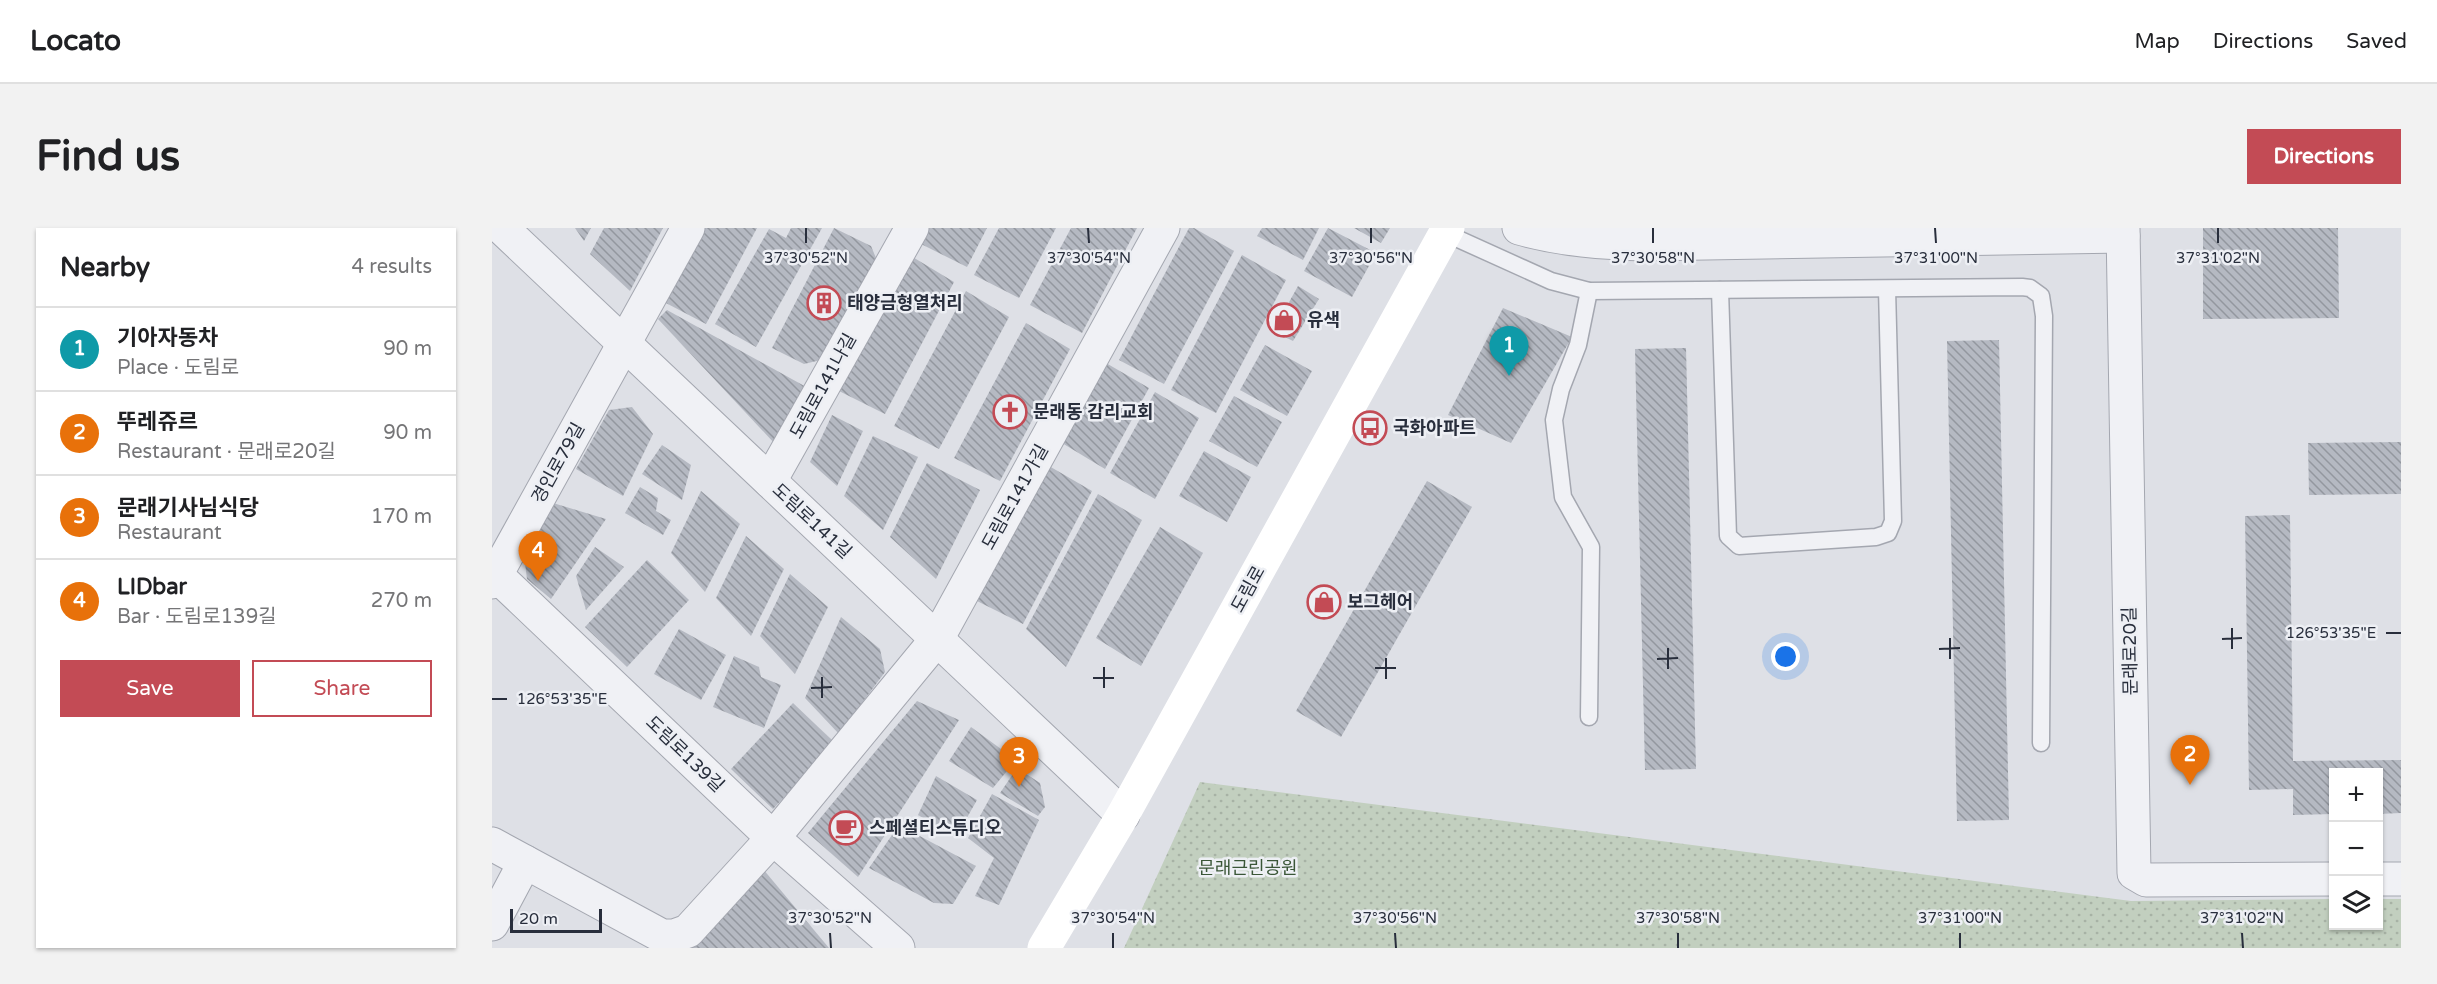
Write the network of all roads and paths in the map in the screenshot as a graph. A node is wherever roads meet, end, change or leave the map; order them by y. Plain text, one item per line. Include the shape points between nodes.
1 (502, 228) edge
2 (688, 228) edge
3 (912, 228) edge
4 (1163, 228) edge
5 (1519, 228) edge
6 (1447, 230) edge
7 (2123, 232) edge
8 (1887, 289) junction
9 (1720, 290) junction
10 (1589, 291) junction
11 (625, 343) junction
12 (770, 481) junction
13 (493, 576) edge
14 (937, 639) junction
15 (1589, 717) dead end
16 (2041, 743) dead end
17 (1123, 815) junction
18 (773, 838) junction
19 (492, 844) edge
20 (525, 862) junction
21 (2329, 879) edge
22 (2383, 879) edge
23 (2401, 879) edge
24 (492, 924) edge
25 (683, 940) edge
26 (898, 948) edge
27 (1044, 948) edge

1 - 11 street, 도림로141길
2 - 11 street, 경인로79길
3 - 12 street, 도림로141나길
4 - 14 street, 도림로141가길
5 - 7 street via 1549,237 1597,243 1647,244
6 - 10 lane via 1551,281
6 - 17 main road, 도림로
7 - 21 street, 문래로20길 via 2134,873 2146,880
8 - 9 lane
8 - 9 lane via 1893,521 1888,533 1739,546 1728,536
8 - 16 lane via 2022,287 2041,296
9 - 10 lane
10 - 15 lane via 1578,345 1554,420 1563,497 1591,547
11 - 12 street, 도림로141길
11 - 13 street, 경인로79길
12 - 14 street, 도림로141길
13 - 18 street, 도림로139길
14 - 17 street, 도림로141길
14 - 18 street
17 - 27 main road, 도림로
18 - 25 street
18 - 26 street, 도림로139길
19 - 20 street
20 - 24 street
20 - 25 street via 662,936
22 - 23 street

